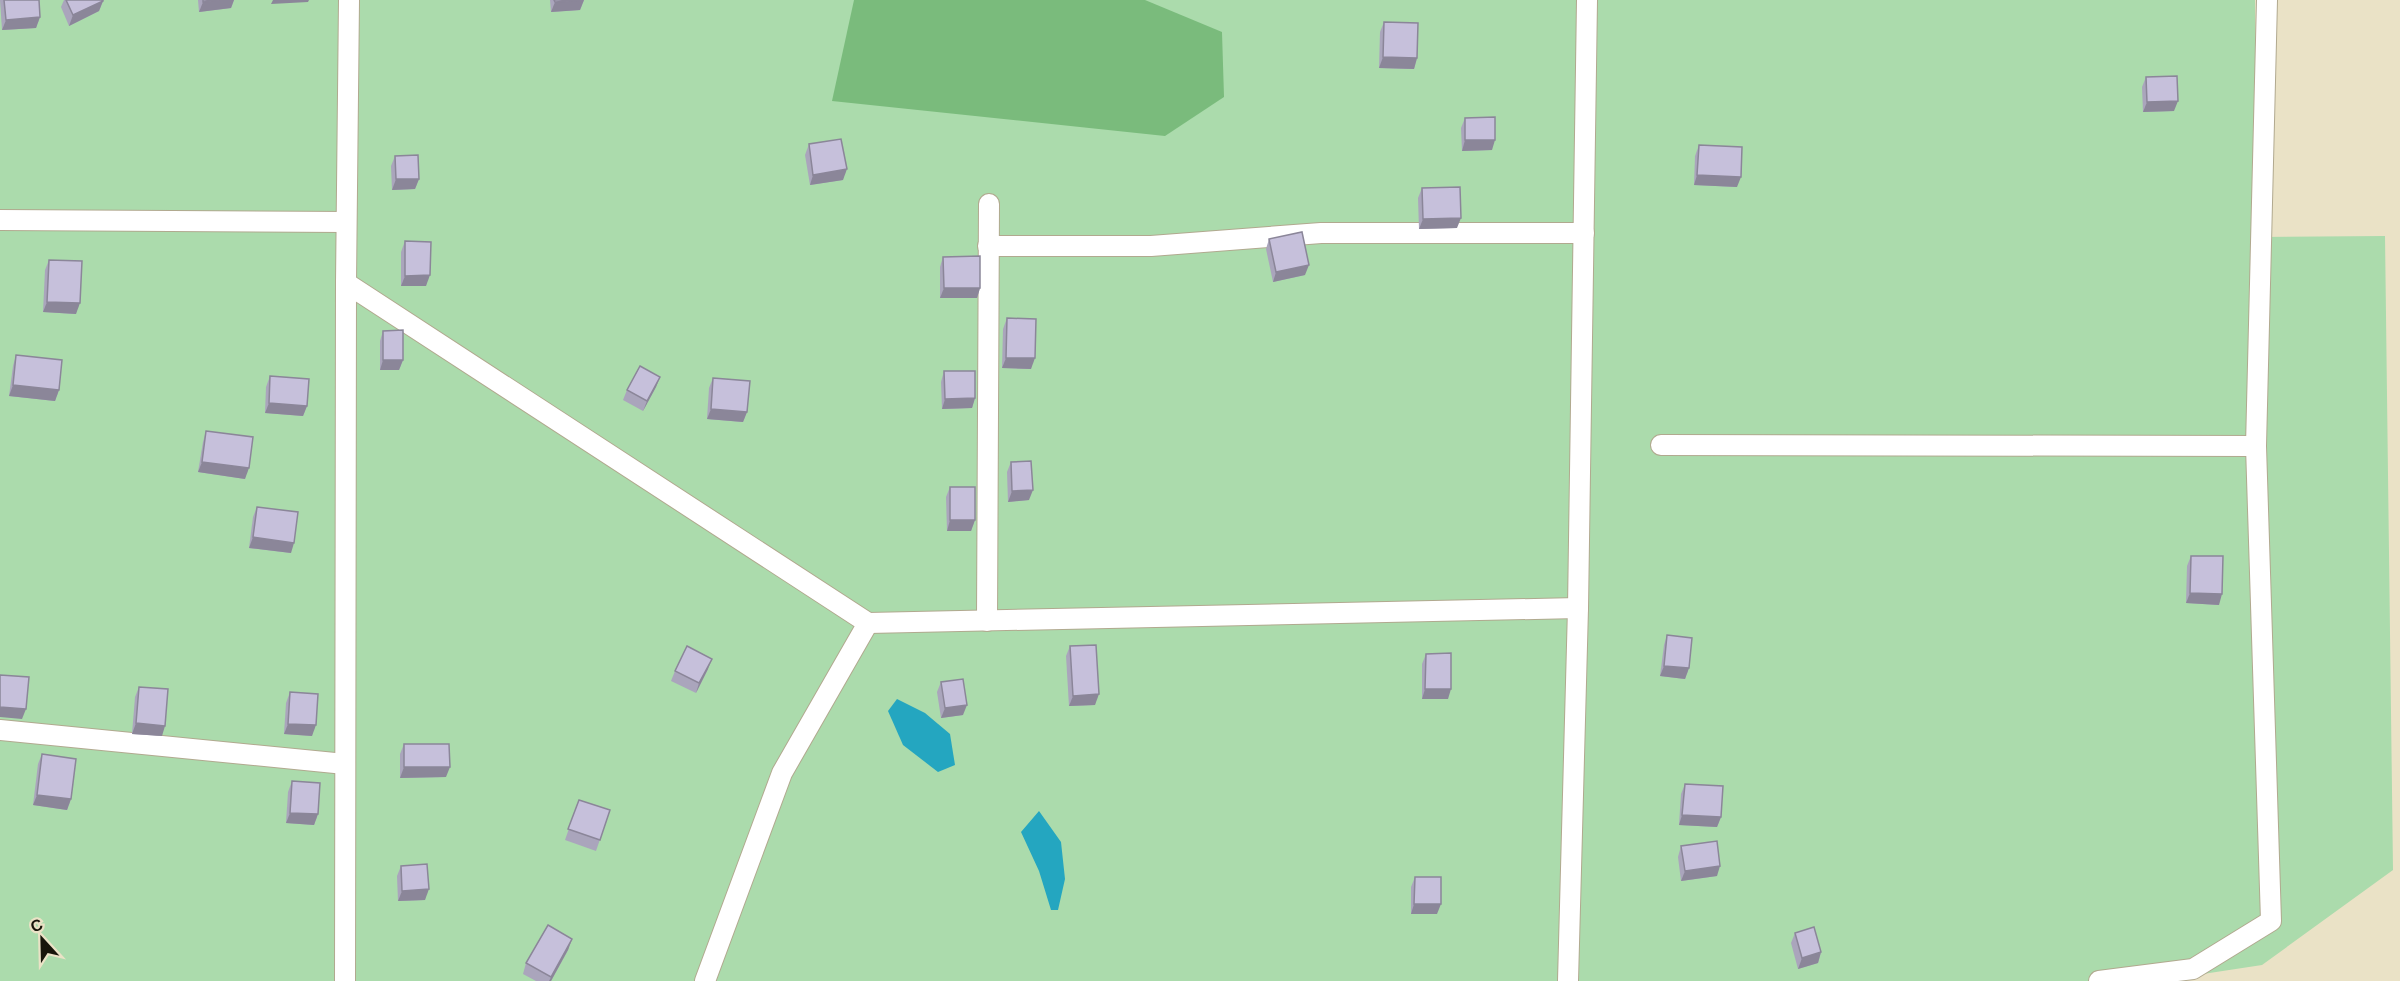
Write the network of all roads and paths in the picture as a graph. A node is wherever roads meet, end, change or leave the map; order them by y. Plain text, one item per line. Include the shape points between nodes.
1 (349, 0) edge
2 (1587, 0) edge
3 (2267, 0) edge
4 (989, 204) dead end
5 (0, 220) edge
6 (346, 222) junction
7 (1584, 233) junction
8 (988, 246) junction
9 (346, 283) junction
10 (1661, 445) dead end
11 (2256, 446) junction
12 (1578, 608) junction
13 (987, 621) junction
14 (868, 623) junction
15 (0, 730) edge
16 (345, 764) junction
17 (345, 981) edge
18 (705, 981) edge
19 (1568, 981) edge
20 (2099, 981) edge

1 - 6 lane
2 - 7 lane
3 - 11 lane
4 - 8 lane
5 - 6 lane
6 - 9 lane
7 - 8 lane via 1321,233 1151,246
7 - 12 lane
8 - 13 lane
9 - 14 lane
9 - 16 lane
10 - 11 lane
11 - 20 lane via 2271,921 2193,969
12 - 13 lane
12 - 19 lane
13 - 14 lane
14 - 18 lane via 782,773
15 - 16 lane
16 - 17 lane

